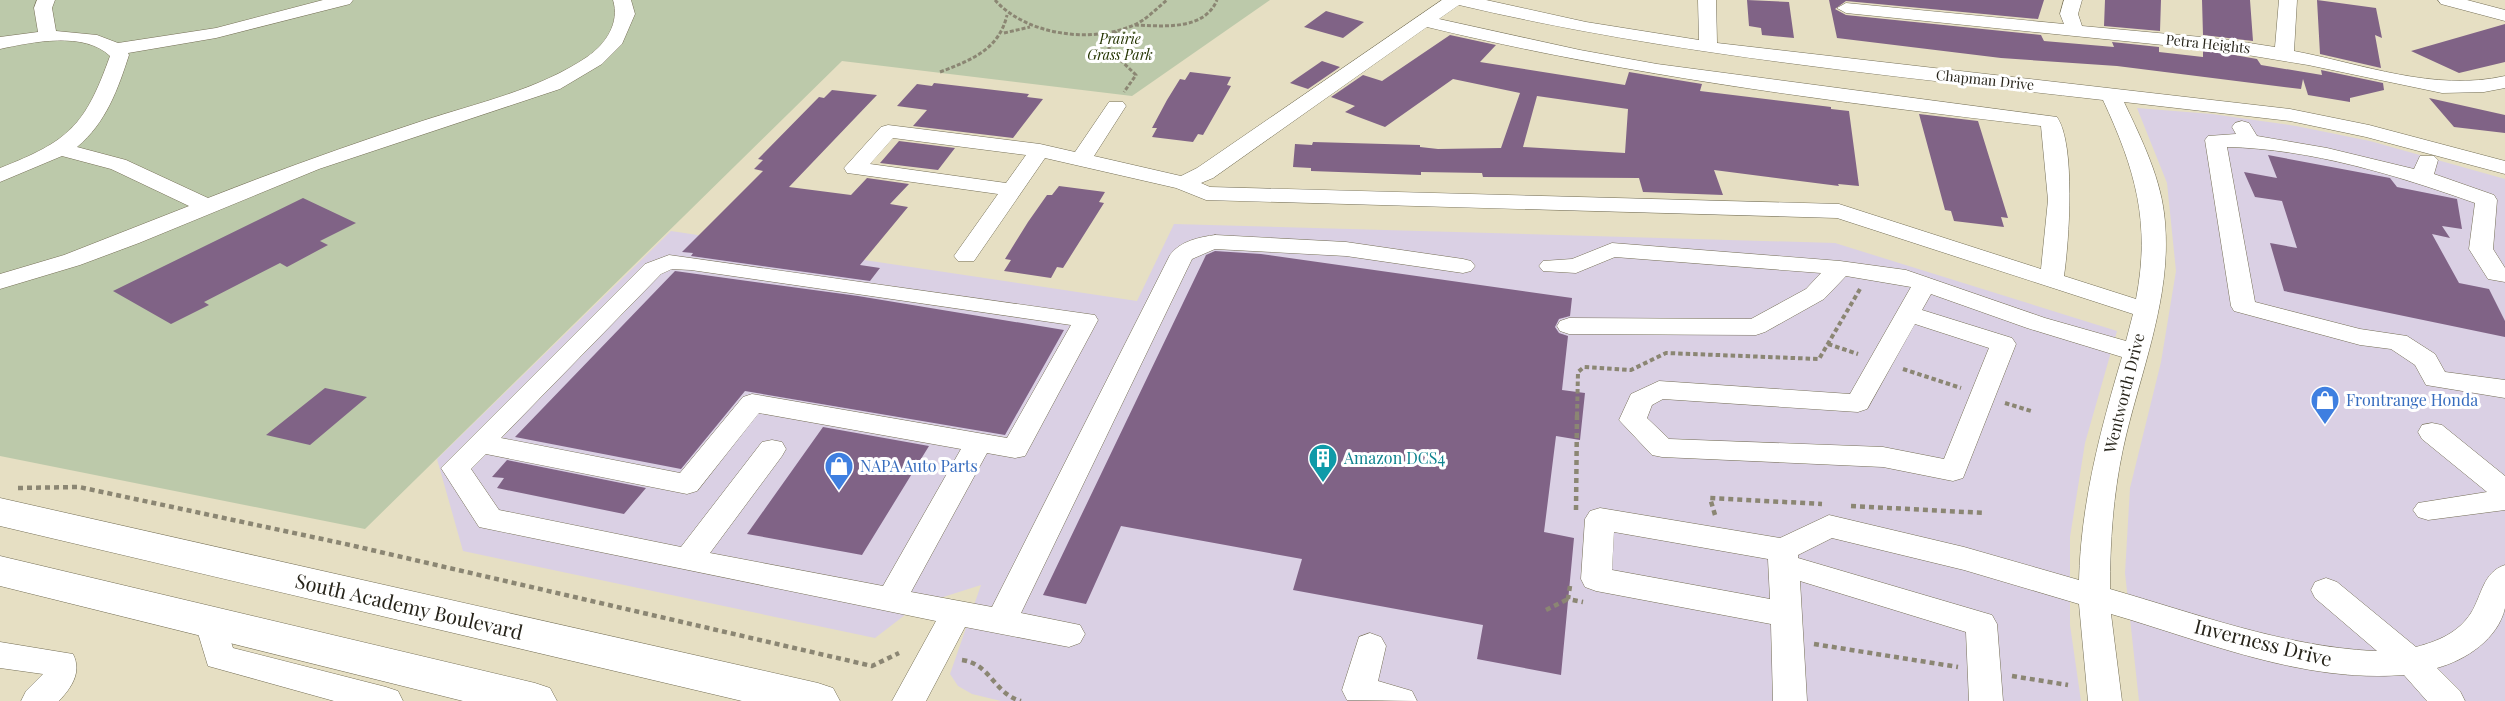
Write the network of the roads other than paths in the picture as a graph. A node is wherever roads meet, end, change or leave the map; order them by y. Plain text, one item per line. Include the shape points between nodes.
1 (46, 0) edge
2 (344, 0) edge
3 (622, 0) edge
4 (1454, 0) edge
5 (1462, 0) edge
6 (1707, 0) edge
7 (2073, 0) edge
8 (2288, 0) edge
9 (2447, 0) edge
10 (1905, 6) edge
11 (1846, 8) dead end
12 (2505, 16) edge
13 (1425, 21) junction
14 (2075, 30) junction
15 (48, 37) junction
16 (0, 43) edge
17 (1708, 47) junction
18 (116, 49) junction
19 (2284, 54) junction
20 (2505, 82) edge
21 (2110, 94) junction
22 (1116, 106) road end
23 (2232, 107) junction
24 (2250, 141) junction
25 (2431, 147) junction
26 (61, 150) junction
27 (1040, 150) junction
28 (1081, 159) junction
29 (2505, 168) edge
30 (0, 176) edge
31 (2422, 177) junction
32 (1183, 183) junction
33 (1013, 190) junction
34 (208, 207) junction
35 (966, 256) dead end
36 (1463, 266) dead end
37 (1551, 266) dead end
38 (1840, 268) junction
39 (2051, 280) junction
40 (2502, 281) edge
41 (0, 282) edge
42 (1925, 284) junction
43 (2145, 310) junction
44 (1908, 314) junction
45 (1569, 326) dead end
46 (2134, 352) junction
47 (2505, 388) edge
48 (2432, 432) dead end
49 (979, 442) junction
50 (480, 443) junction
51 (772, 449) dead end
52 (2505, 491) edge
53 (6, 500) edge
54 (2505, 500) edge
55 (2427, 510) dead end
56 (1784, 557) junction
57 (688, 560) junction
58 (0, 571) edge
59 (2505, 577) edge
60 (2325, 590) dead end
61 (2094, 597) junction
62 (891, 600) junction
63 (957, 613) junction
64 (1785, 614) junction
65 (210, 620) junction
66 (1001, 621) junction
67 (1069, 634) dead end
68 (1370, 646) dead end
69 (0, 655) edge
70 (2409, 660) junction
71 (38, 701) edge
72 (386, 701) edge
73 (535, 701) edge
74 (818, 701) edge
75 (909, 701) edge
76 (1400, 701) edge
77 (1790, 701) edge
78 (1986, 701) edge
79 (2105, 701) edge
80 (2448, 701) edge

1 - 15 street via 43,8
2 - 18 street via 238,28
3 - 34 street via 626,14 615,40 589,64 553,85 311,164
4 - 13 street
5 - 17 street, Chapman Drive via 1576,25
6 - 17 street
7 - 14 street via 2069,14
8 - 19 street
9 - 12 street
10 - 11 street, Petra Heights
10 - 14 street, Petra Heights
13 - 32 street via 1205,173
13 - 39 street via 1549,51 1713,80 2050,121 2060,198 2060,232
14 - 19 street, Petra Heights
15 - 16 street
15 - 18 street via 96,40
17 - 21 street, Chapman Drive
18 - 26 street via 120,55 93,121
19 - 20 street, Petra Heights via 2441,87 2490,87
21 - 23 street, Chapman Drive
21 - 43 street, Wentworth Drive via 2139,157 2151,199 2155,248
22 - 28 street
23 - 24 street
23 - 25 street, Chapman Drive via 2328,122
24 - 31 street via 2327,154
24 - 47 street via 2215,140 2243,306 2360,337 2398,342 2426,360 2435,379
25 - 29 street, Chapman Drive
25 - 31 street
26 - 30 street
26 - 34 street via 116,162
27 - 28 street
27 - 33 street
27 - 33 street via 888,131 855,168
28 - 32 street
31 - 40 street via 2486,200 2481,249
32 - 39 street via 1206,193 1839,211
33 - 35 street
34 - 41 street via 72,260
36 - 66 street via 1346,249 1215,242 1182,255
37 - 38 street via 1576,266 1611,250
38 - 42 street via 1906,277
38 - 45 street via 1815,294 1756,327
39 - 43 street
42 - 44 street
42 - 46 street
43 - 46 street, Wentworth Drive
44 - 44 street via 2003,344 1953,471 1883,457 1662,448 1633,420 1640,400 1659,390 1858,403
46 - 61 street, Wentworth Drive via 2097,516
48 - 52 street
49 - 50 street via 752,403 687,484
49 - 50 street via 1015,449 1086,320 669,262 653,269
49 - 62 street
50 - 57 street via 455,468 489,519
51 - 57 street
53 - 74 highway, South Academy Boulevard
54 - 55 street
56 - 61 street, Inverness Drive via 1829,526 1981,563
56 - 64 street
56 - 64 street via 1600,519 1596,579
56 - 78 street via 1981,624
57 - 62 street
58 - 65 highway
59 - 70 street, Inverness Drive via 2485,617 2459,644 2440,654
60 - 70 street
61 - 70 street, Inverness Drive via 2312,658 2383,664
61 - 79 street, Wentworth Drive via 2097,654
62 - 63 street
63 - 66 street
63 - 75 street
64 - 77 street
65 - 72 street via 219,657
65 - 73 highway
66 - 67 street
68 - 76 street via 1359,690
69 - 71 street via 61,663 62,669
70 - 80 street

